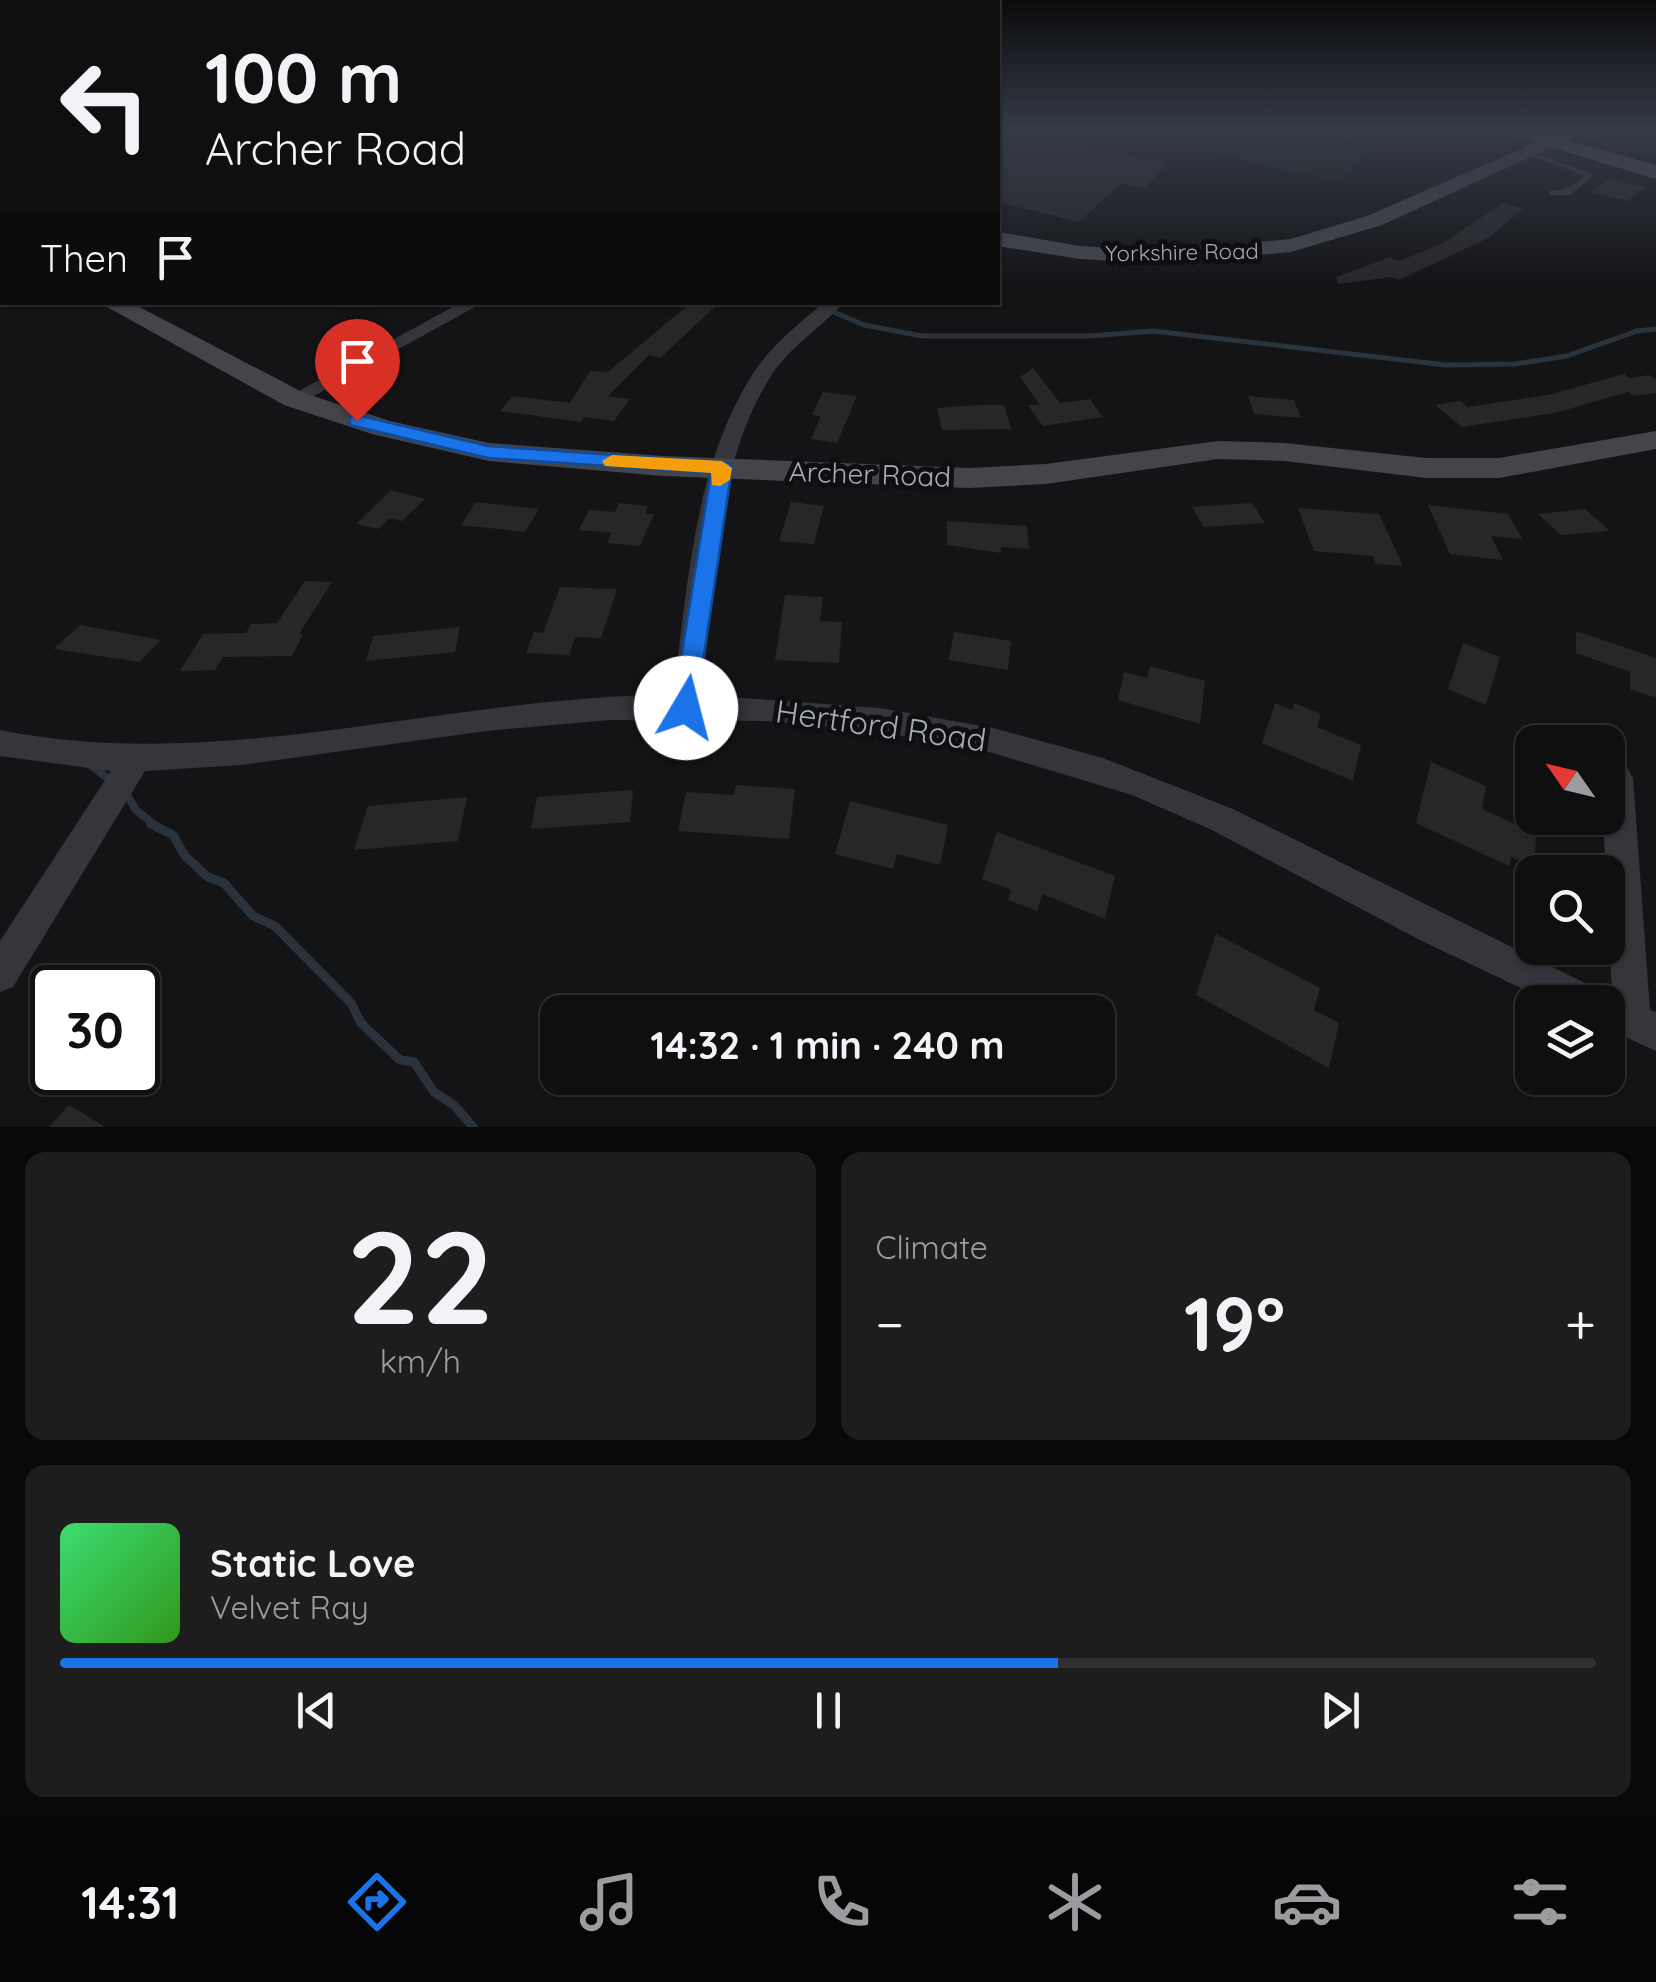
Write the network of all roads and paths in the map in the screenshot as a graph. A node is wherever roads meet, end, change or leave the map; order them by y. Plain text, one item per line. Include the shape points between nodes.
1 (1469, 181) edge
2 (1582, 181) edge
3 (1552, 193) dead end
4 (1000, 239) edge
5 (116, 305) edge
6 (470, 305) edge
7 (832, 305) edge
8 (294, 399) junction
9 (1656, 440) edge
10 (722, 468) junction
11 (686, 708) junction
12 (0, 743) edge
13 (135, 760) junction
14 (1621, 835) edge
15 (0, 974) edge
16 (1554, 985) edge
17 (1632, 1021) edge

1 - 4 street, Yorkshire Road via 1346,232 1270,250 1132,256
2 - 3 lane via 1567,193
5 - 8 street, Archer Road
6 - 8 street
7 - 10 street via 764,372
8 - 10 street, Archer Road via 488,452
9 - 10 street, Archer Road via 1498,468 1396,466 1248,450 1008,477
10 - 11 street
11 - 13 street, Hertford Road via 547,713
11 - 16 street, Hertford Road via 926,728 1106,772 1224,820
12 - 13 street, Hertford Road
13 - 15 street
14 - 17 street

